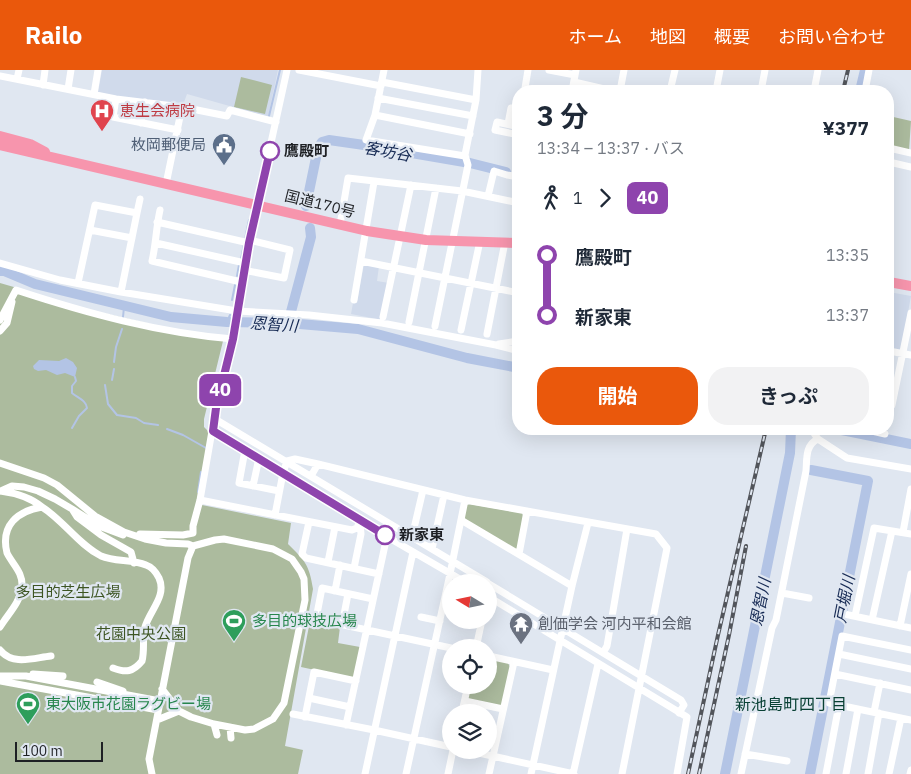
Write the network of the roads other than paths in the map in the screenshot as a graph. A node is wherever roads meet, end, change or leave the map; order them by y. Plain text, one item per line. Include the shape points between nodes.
1 (19, 70) edge
2 (45, 70) edge
3 (71, 70) edge
4 (98, 70) edge
5 (287, 70) edge
6 (299, 70) edge
7 (384, 70) edge
8 (478, 70) edge
9 (528, 70) edge
10 (549, 70) edge
11 (624, 70) edge
12 (675, 70) edge
13 (720, 70) edge
14 (765, 70) edge
15 (818, 70) edge
16 (870, 70) edge
17 (575, 75) edge
18 (0, 76) edge
19 (17, 79) junction
20 (381, 84) junction
21 (43, 85) junction
22 (526, 85) edge
23 (599, 85) edge
24 (621, 85) edge
25 (671, 85) edge
26 (717, 85) edge
27 (762, 85) edge
28 (815, 85) edge
29 (866, 85) edge
30 (68, 89) junction
31 (94, 94) junction
32 (378, 98) junction
33 (116, 99) junction
34 (476, 100) junction
35 (145, 102) junction
36 (182, 107) junction
37 (512, 108) edge
38 (375, 115) junction
39 (473, 116) junction
40 (276, 122) junction
41 (140, 123) junction
42 (508, 124) junction
43 (512, 125) edge
44 (178, 130) junction
45 (470, 134) junction
46 (512, 134) edge
47 (0, 136) edge
48 (0, 145) edge
49 (894, 149) edge
50 (0, 152) edge
51 (911, 153) edge
52 (465, 156) junction
53 (54, 158) junction
54 (894, 163) edge
55 (911, 167) edge
56 (512, 175) edge
57 (374, 182) junction
58 (166, 184) junction
59 (411, 186) junction
60 (436, 188) junction
61 (462, 191) junction
62 (488, 196) junction
63 (140, 199) dead end
64 (512, 201) edge
65 (258, 204) junction
66 (160, 210) dead end
67 (137, 213) junction
68 (157, 222) junction
69 (340, 225) junction
70 (90, 230) junction
71 (367, 231) junction
72 (400, 237) junction
73 (132, 238) junction
74 (426, 240) junction
75 (452, 240) junction
76 (480, 241) junction
77 (249, 242) junction
78 (506, 242) junction
79 (512, 242) edge
80 (156, 244) junction
81 (361, 261) junction
82 (0, 263) edge
83 (244, 266) junction
84 (393, 267) junction
85 (419, 273) junction
86 (445, 277) junction
87 (241, 282) junction
88 (78, 283) junction
89 (471, 283) junction
90 (894, 283) edge
91 (911, 286) edge
92 (496, 289) junction
93 (122, 292) junction
94 (512, 292) edge
95 (354, 300) dead end
96 (12, 301) junction
97 (237, 312) junction
98 (911, 313) edge
99 (383, 317) dead end
100 (0, 320) edge
101 (409, 322) dead end
102 (435, 326) dead end
103 (461, 330) dead end
104 (0, 331) edge
105 (487, 334) dead end
106 (233, 337) junction
107 (512, 342) edge
108 (496, 345) junction
109 (512, 349) edge
110 (894, 353) edge
111 (903, 354) junction
112 (911, 355) edge
113 (894, 384) edge
114 (215, 419) junction
115 (213, 431) junction
116 (815, 435) edge
117 (816, 435) edge
118 (245, 450) junction
119 (259, 458) junction
120 (287, 461) junction
121 (0, 463) edge
122 (318, 464) junction
123 (911, 469) edge
124 (283, 473) junction
125 (311, 476) junction
126 (254, 486) junction
127 (911, 489) edge
128 (423, 490) junction
129 (0, 491) edge
130 (280, 491) junction
131 (444, 495) junction
132 (200, 500) junction
133 (465, 500) junction
134 (42, 507) junction
135 (72, 509) junction
136 (526, 511) junction
137 (275, 516) junction
138 (461, 520) junction
139 (360, 521) junction
140 (309, 522) junction
141 (588, 523) junction
142 (335, 527) junction
143 (626, 529) junction
144 (2, 531) edge
145 (892, 531) junction
146 (903, 532) junction
147 (911, 534) edge
148 (134, 535) junction
149 (387, 536) junction
150 (412, 537) junction
151 (193, 546) junction
152 (432, 549) junction
153 (413, 552) junction
154 (519, 554) junction
155 (134, 562) junction
156 (328, 562) junction
157 (452, 562) junction
158 (340, 565) junction
159 (354, 568) junction
160 (379, 574) junction
161 (450, 574) joint
162 (473, 574) edge
163 (911, 574) edge
164 (572, 586) junction
165 (498, 589) edge
166 (335, 591) junction
167 (782, 593) junction
168 (348, 594) junction
169 (809, 598) dead end
170 (373, 599) junction
171 (498, 602) edge
172 (442, 612) edge
173 (844, 614) dead end
174 (854, 616) junction
175 (421, 617) dead end
176 (872, 620) junction
177 (440, 621) junction
178 (342, 625) junction
179 (900, 626) junction
180 (0, 628) edge
181 (911, 628) edge
182 (563, 629) junction
183 (367, 630) junction
184 (395, 636) junction
185 (560, 640) junction
186 (435, 645) junction
187 (442, 646) edge
188 (0, 650) edge
189 (911, 650) edge
190 (603, 653) junction
191 (838, 654) junction
192 (51, 656) dead end
193 (497, 658) edge
194 (514, 662) junction
195 (598, 664) junction
196 (113, 668) dead end
197 (911, 669) edge
198 (553, 670) junction
199 (835, 674) junction
200 (0, 676) edge
201 (26, 676) junction
202 (63, 676) dead end
203 (642, 677) junction
204 (0, 681) edge
205 (356, 681) junction
206 (97, 682) dead end
207 (880, 684) junction
208 (162, 689) junction
209 (640, 690) junction
210 (911, 690) edge
211 (466, 694) edge
212 (130, 695) junction
213 (309, 698) junction
214 (160, 701) junction
215 (465, 701) junction
216 (464, 704) edge
217 (839, 705) junction
218 (350, 707) junction
219 (858, 709) junction
220 (158, 710) junction
221 (503, 710) junction
222 (179, 711) junction
223 (679, 712) junction
224 (877, 713) junction
225 (293, 714) dead end
226 (305, 717) junction
227 (901, 718) junction
228 (157, 720) junction
229 (911, 720) edge
230 (214, 724) junction
231 (346, 725) junction
232 (230, 727) junction
233 (374, 730) junction
234 (214, 735) dead end
235 (228, 737) dead end
236 (414, 738) junction
237 (497, 741) edge
238 (442, 745) edge
239 (746, 754) junction
240 (497, 757) edge
241 (450, 759) edge
242 (493, 759) edge
243 (787, 761) dead end
244 (533, 765) junction
245 (152, 774) edge
246 (365, 774) edge
247 (406, 774) edge
248 (448, 774) edge
249 (490, 774) edge
250 (531, 774) edge
251 (573, 774) edge
252 (622, 774) edge
253 (677, 774) edge
254 (741, 774) edge
255 (826, 774) edge
256 (846, 774) edge
257 (868, 774) edge
258 (889, 774) edge

1 - 19 street
2 - 21 street
3 - 30 street
4 - 31 street
5 - 40 street
6 - 20 street
7 - 20 street
8 - 34 street
9 - 22 street
10 - 17 street
11 - 24 street
12 - 25 street
13 - 26 street
14 - 27 street
15 - 28 street
16 - 29 street
17 - 23 street
18 - 19 street
19 - 21 street
20 - 32 street
20 - 34 street
21 - 30 street
30 - 31 street
31 - 33 street
32 - 38 street
32 - 39 street
33 - 35 street
33 - 41 street via 113,117
34 - 39 street
35 - 36 street
35 - 41 street
36 - 40 street via 227,116 230,110
36 - 44 street
37 - 42 street
38 - 45 street
38 - 52 street via 366,140
39 - 45 street
40 - 65 street
41 - 44 street
42 - 43 street
42 - 46 street via 496,122 495,130
44 - 58 street
45 - 52 street
47 - 53 highway via 30,144
48 - 53 highway, 国道170号
49 - 51 street
50 - 53 highway via 28,158
52 - 61 street via 468,165
53 - 58 highway, 国道170号
54 - 55 street
56 - 62 street via 494,171
57 - 59 street
57 - 69 street via 348,178
57 - 71 street
58 - 65 highway, 国道170号
59 - 60 street
59 - 72 street
60 - 61 street
60 - 74 street
61 - 62 street
61 - 75 street
62 - 64 street
63 - 67 street
65 - 69 highway, 国道170号
65 - 77 street
66 - 68 street
67 - 70 street via 95,205
67 - 73 street
68 - 77 street
68 - 80 street
69 - 71 highway, 国道170号
70 - 73 street
70 - 88 street
71 - 72 highway, 国道170号
71 - 81 street
72 - 74 highway, 国道170号
72 - 84 street
73 - 93 street
74 - 75 highway, 国道170号
74 - 85 street
75 - 76 highway, 国道170号
75 - 86 street
76 - 78 highway, 国道170号
76 - 89 street
77 - 83 street
77 - 83 street via 290,250 284,278
78 - 79 highway, 国道170号
78 - 92 street
80 - 83 street
80 - 87 street via 152,261
81 - 84 street
81 - 95 street
82 - 88 street
83 - 87 street
84 - 85 street
84 - 99 street
85 - 86 street
85 - 101 street
86 - 89 street
86 - 102 street
87 - 97 street
88 - 93 street
89 - 92 street
89 - 103 street
90 - 91 highway
92 - 94 street
92 - 105 street
93 - 97 street
96 - 100 street
96 - 104 street via 7,323
96 - 106 street via 16,290 149,326 198,336
97 - 106 street
97 - 108 street via 382,323
98 - 111 street
106 - 114 street
107 - 108 street
108 - 109 street
110 - 111 street
111 - 112 street
111 - 113 street
114 - 115 street
114 - 120 street
115 - 118 street
115 - 132 street
116 - 167 street via 809,447
117 - 123 street via 847,458
118 - 119 street
118 - 126 street via 239,483
119 - 124 street
119 - 126 street
120 - 122 street via 295,459
120 - 124 street
120 - 125 street
121 - 148 street via 44,478 67,492 94,516
122 - 125 street
122 - 128 street
124 - 130 street
124 - 139 street
125 - 150 street
126 - 130 street
127 - 146 street
128 - 131 street
128 - 150 street
129 - 134 street via 23,496
129 - 135 street via 12,486 38,491
130 - 137 street
131 - 133 street
131 - 152 street
132 - 137 street
132 - 148 street via 194,533
133 - 136 street
133 - 138 street
134 - 144 street via 16,516
134 - 155 street via 101,556
135 - 148 street via 108,530 129,537
135 - 155 street via 77,517 101,535 131,552
136 - 141 street
136 - 154 street
137 - 140 street
138 - 154 street
138 - 157 street
139 - 142 street via 352,530
139 - 149 street
139 - 159 street via 361,534
140 - 142 street
140 - 156 street via 302,554 306,558
141 - 143 street
141 - 164 street
142 - 156 street
143 - 190 street via 607,646
143 - 203 street via 656,534 667,548
144 - 180 street via 6,550 22,577 22,586 18,600
145 - 146 street
145 - 174 street via 874,528
145 - 176 street
146 - 147 street
148 - 151 street
149 - 153 street
149 - 160 street
150 - 152 street
151 - 208 street
151 - 232 street via 224,539 273,549 292,558 304,579 305,600 284,703 273,719 264,725 245,730
152 - 157 street
153 - 161 street
153 - 184 street
154 - 164 street
155 - 196 street via 154,569 162,584 162,592 145,627 142,662 126,672
156 - 158 street
157 - 161 street
157 - 162 street
158 - 159 street
158 - 166 street
159 - 160 street
160 - 170 street
163 - 179 street
164 - 182 street
165 - 182 street
166 - 168 street
166 - 178 street via 322,588 316,619
167 - 169 street
167 - 239 street
168 - 170 street
168 - 178 street
170 - 183 street
171 - 185 street
172 - 177 street
173 - 174 street
174 - 176 street
175 - 177 street
176 - 179 street
177 - 186 street
178 - 183 street
179 - 181 street
182 - 185 street
182 - 190 street
183 - 184 street
183 - 205 street
184 - 186 street
184 - 233 street
185 - 195 street
185 - 198 street
186 - 187 street
186 - 236 street
188 - 192 street via 10,659 18,660
189 - 191 street via 842,636
190 - 203 street
191 - 197 street
191 - 199 street
193 - 194 street
194 - 198 street
194 - 221 street
195 - 209 street
195 - 251 street
198 - 244 street
199 - 207 street
199 - 217 street via 829,703
200 - 201 street
201 - 202 street
201 - 212 street
203 - 209 street
203 - 223 street via 681,700 684,705
204 - 220 street
205 - 213 street via 314,672
205 - 218 street
206 - 212 street
207 - 210 street
207 - 224 street
208 - 214 street
208 - 222 street
209 - 223 street
209 - 252 street
211 - 215 street
212 - 214 street
213 - 218 street
213 - 226 street
214 - 220 street
215 - 216 street
215 - 221 street
217 - 219 street
217 - 255 street
218 - 231 street
219 - 224 street
219 - 256 street
220 - 228 street
221 - 237 street
222 - 228 street
222 - 230 street
223 - 253 street via 687,718
224 - 227 street
224 - 257 street
225 - 226 street
226 - 231 street
227 - 229 street
227 - 258 street
228 - 245 street via 149,759
230 - 232 street
230 - 234 street
231 - 233 street
232 - 235 street
233 - 236 street
233 - 246 street
236 - 238 street
236 - 247 street
239 - 243 street
239 - 254 street
240 - 244 street
241 - 248 street
242 - 249 street
244 - 250 street
244 - 251 street

